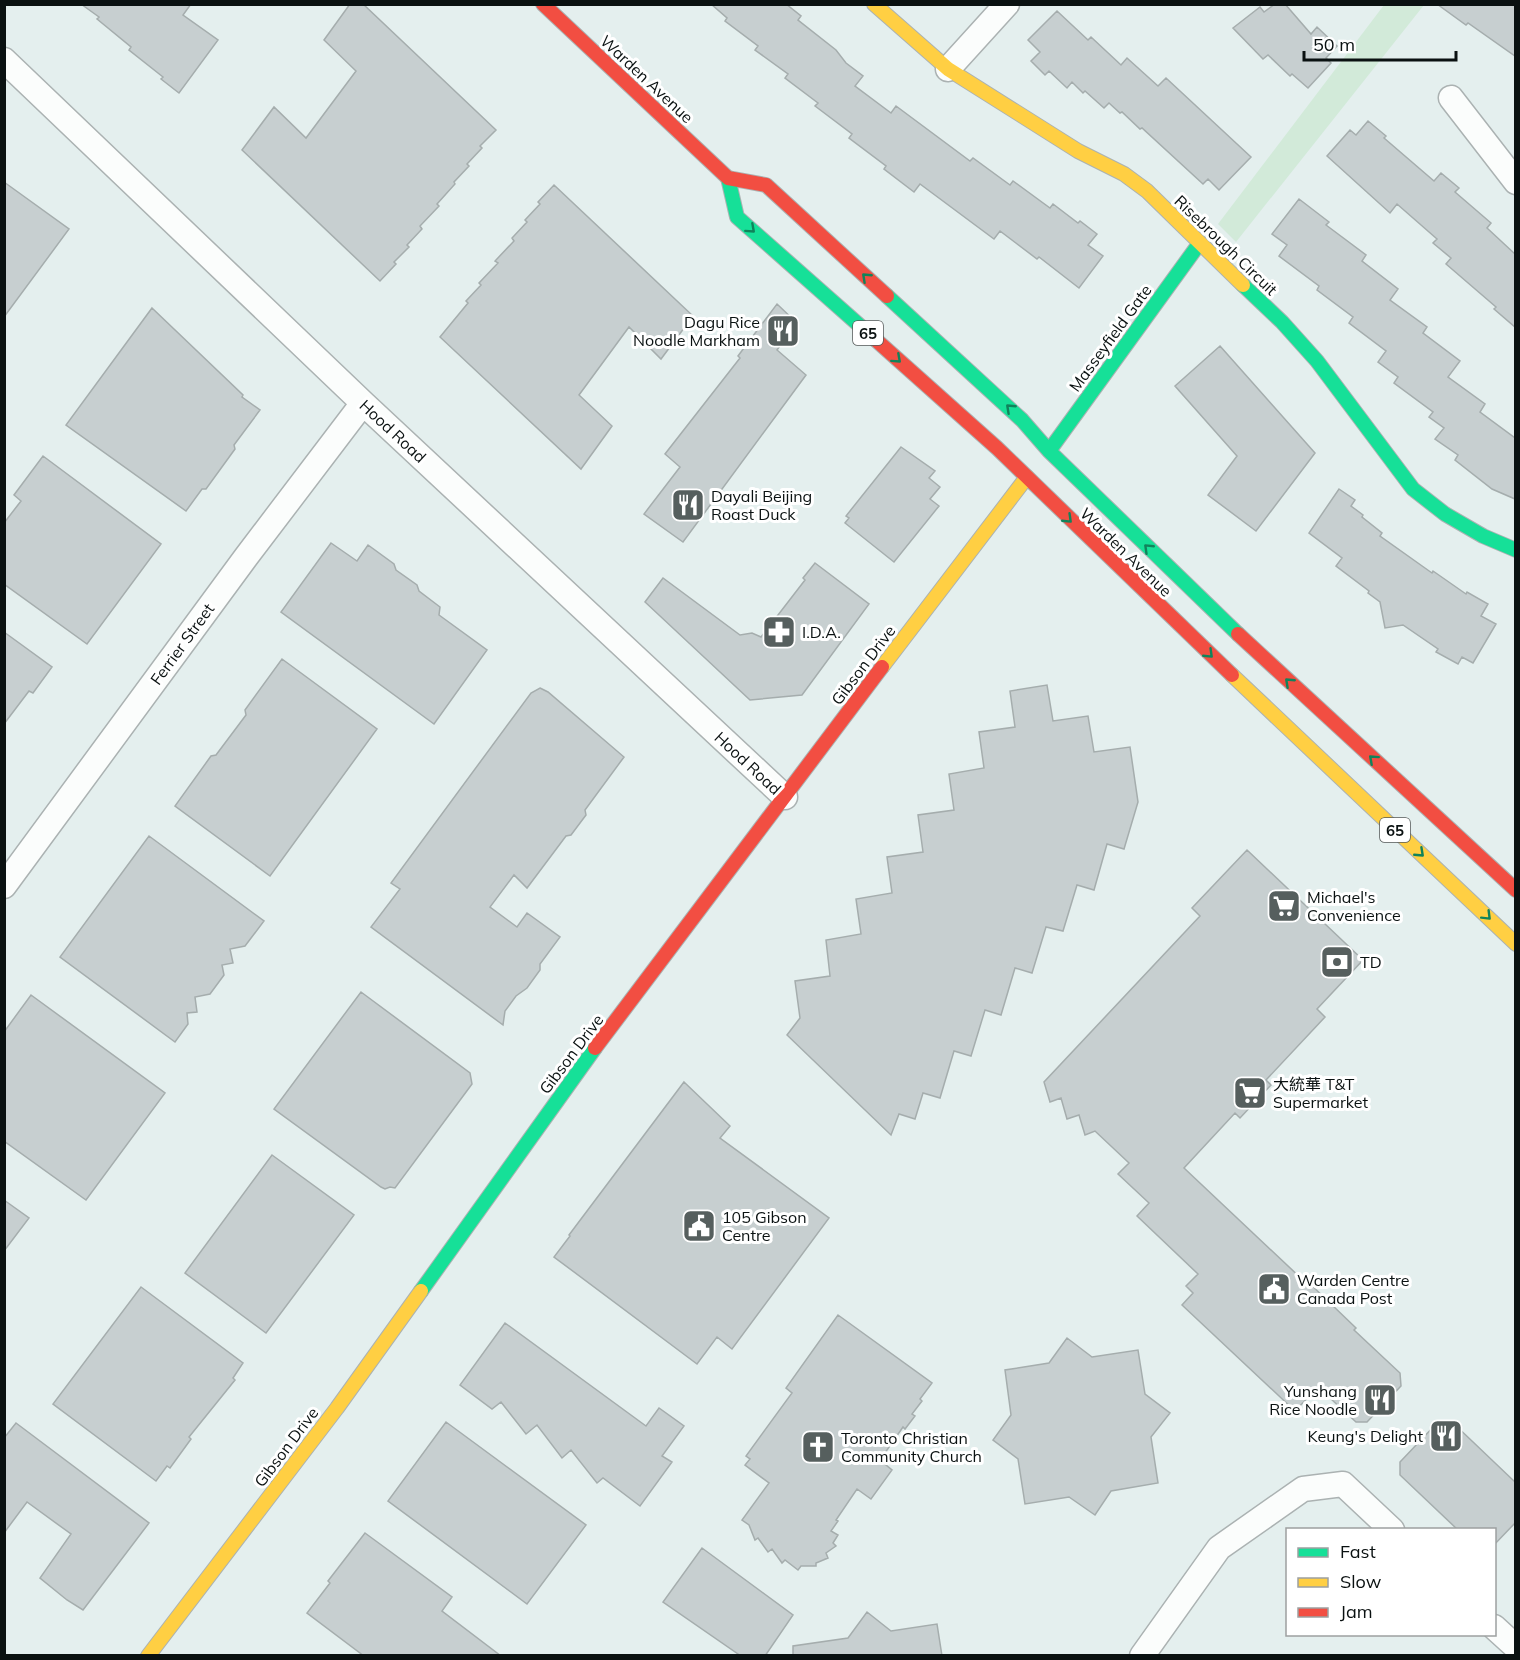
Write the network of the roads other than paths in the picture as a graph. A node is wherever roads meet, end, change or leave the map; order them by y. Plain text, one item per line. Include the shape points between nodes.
1 (543, 4) edge
2 (874, 4) edge
3 (1007, 4) edge
4 (4, 60) edge
5 (948, 69) junction
6 (1451, 98) dead end
7 (728, 178) junction
8 (1515, 182) edge
9 (1198, 244) junction
10 (363, 404) junction
11 (1049, 451) junction
12 (1027, 477) junction
13 (1515, 549) edge
14 (1322, 725) junction
15 (1293, 735) junction
16 (785, 797) junction
17 (4, 886) edge
18 (1515, 890) edge
19 (1515, 944) edge
20 (1390, 1528) edge
21 (1496, 1629) edge
22 (1515, 1647) edge
23 (148, 1656) edge
24 (1142, 1656) edge

1 - 7 main road, Warden Avenue
2 - 5 main road, Risebrough Circuit
3 - 5 street
4 - 10 street, Hood Road
5 - 9 main road, Risebrough Circuit via 1078,151 1124,174 1147,191
6 - 8 street
11 -> 7 main road, Warden Avenue / 65 via 1022,420 766,185
7 -> 12 main road, Warden Avenue / 65 via 737,217
9 - 11 main road, Masseyfield Gate
9 - 13 main road, Risebrough Circuit via 1282,322 1317,361 1413,489 1455,520
10 - 16 street, Hood Road
10 - 17 street, Ferrier Street
11 - 12 street
14 -> 11 main road, Warden Avenue / 65
12 -> 15 main road, Warden Avenue / 65
12 - 16 main road, Gibson Drive
14 - 15 main road
18 -> 14 main road, Warden Avenue / 65
15 -> 19 main road, Warden Avenue / 65
16 - 23 main road, Gibson Drive via 568,1084 337,1407
20 - 24 street via 1343,1484 1303,1489 1219,1548
21 - 22 street

